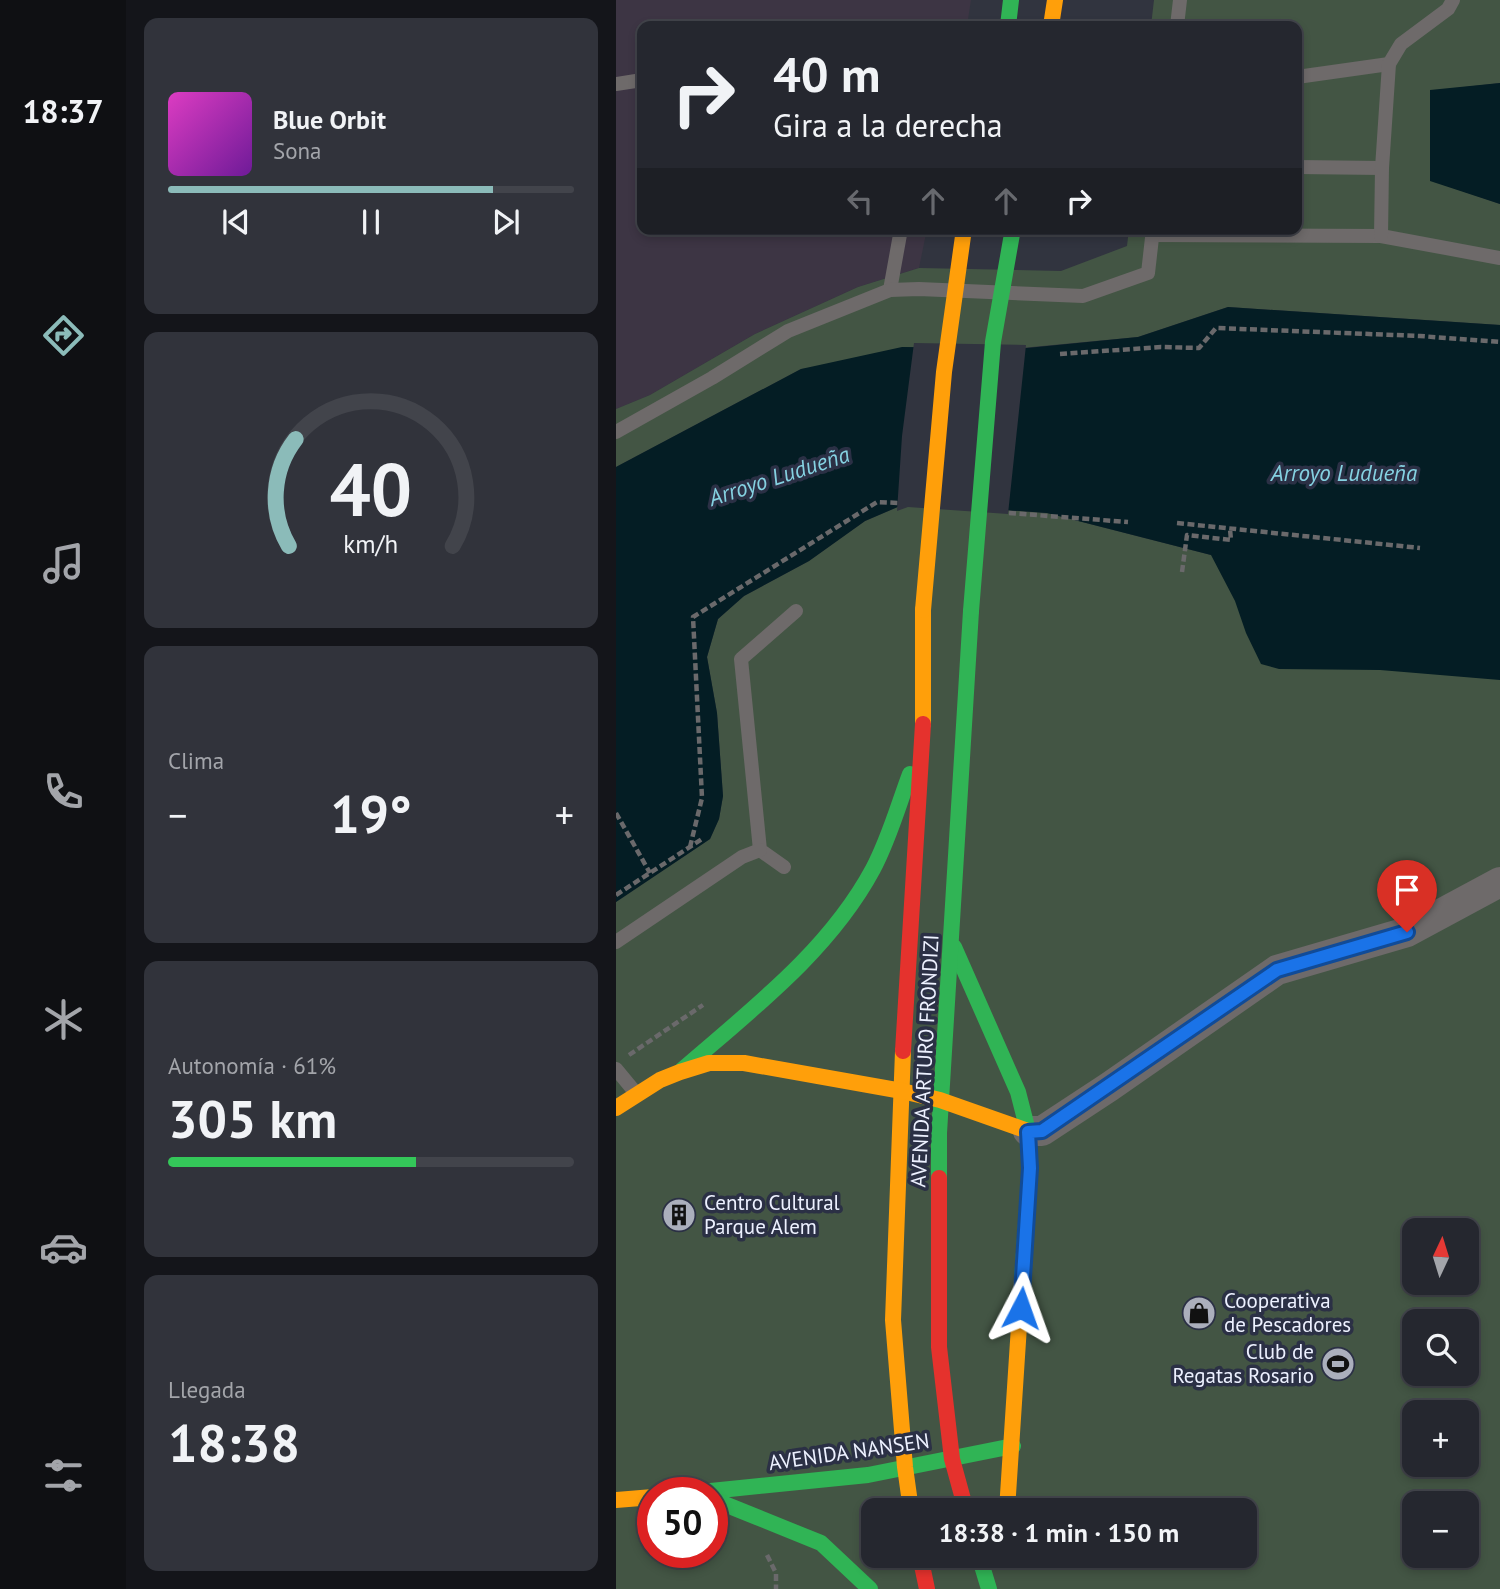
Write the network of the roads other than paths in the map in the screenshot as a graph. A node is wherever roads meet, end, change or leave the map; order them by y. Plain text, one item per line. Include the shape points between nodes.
1 (1011, 0) edge
2 (1055, 0) edge
3 (1180, 0) edge
4 (1452, 0) edge
5 (1009, 21) edge
6 (1052, 21) edge
7 (1178, 21) edge
8 (1388, 64) junction
9 (1302, 76) edge
10 (637, 81) edge
11 (616, 84) edge
12 (1302, 167) edge
13 (1382, 168) junction
14 (900, 235) edge
15 (963, 235) edge
16 (1011, 235) edge
17 (1152, 235) edge
18 (1302, 235) edge
19 (1381, 236) junction
20 (1500, 258) edge
21 (890, 290) junction
22 (616, 432) edge
23 (796, 611) dead end
24 (923, 743) junction
25 (760, 850) junction
26 (784, 867) dead end
27 (1500, 882) edge
28 (616, 942) edge
29 (951, 942) junction
30 (616, 1069) edge
31 (680, 1072) junction
32 (902, 1091) junction
33 (636, 1094) junction
34 (940, 1100) junction
35 (616, 1108) edge
36 (1028, 1132) junction
37 (1013, 1446) junction
38 (951, 1459) junction
39 (905, 1467) junction
40 (728, 1489) edge
41 (909, 1498) edge
42 (962, 1498) edge
43 (1008, 1498) edge
44 (637, 1499) edge
45 (618, 1502) edge
46 (728, 1505) edge
47 (923, 1568) edge
48 (983, 1568) edge
49 (870, 1589) edge
50 (927, 1589) edge
51 (989, 1589) edge

1 - 5 main road
2 - 6 main road
3 - 7 lane
4 - 8 lane via 1448,9 1401,44
8 - 9 lane
8 - 13 lane
10 - 11 lane
12 - 13 lane
13 - 19 lane
14 - 21 lane
15 - 24 main road, AVENIDA ARTURO FRONDIZI, bridge via 939,409 923,610
16 - 29 main road, AVENIDA ARTURO FRONDIZI, bridge via 993,342
17 - 21 lane via 1148,272 1083,296
18 - 19 lane
19 - 20 lane
21 - 22 lane via 788,331
23 - 25 lane via 741,659
24 - 31 main road via 873,869 836,923 783,982
24 - 32 main road, AVENIDA ARTURO FRONDIZI
25 - 26 lane
25 - 28 lane via 742,857
27 - 36 street via 1407,932 1277,970 1042,1131
29 - 34 main road, AVENIDA ARTURO FRONDIZI
29 - 36 main road via 1018,1092
30 - 33 lane
31 - 32 main road via 709,1063 744,1063
31 - 33 main road
32 - 34 main road
32 - 39 main road, AVENIDA ARTURO FRONDIZI via 893,1320
33 - 35 main road
34 - 36 main road
34 - 38 main road, AVENIDA ARTURO FRONDIZI via 939,1347
36 - 37 main road via 1030,1168
37 - 38 main road, AVENIDA NANSEN
37 - 43 main road
38 - 39 main road, AVENIDA NANSEN
38 - 42 main road, AVENIDA ARTURO FRONDIZI
39 - 40 main road, AVENIDA NANSEN
39 - 41 main road, AVENIDA ARTURO FRONDIZI
44 - 45 main road
46 - 49 main road via 821,1543
47 - 50 main road
48 - 51 main road

